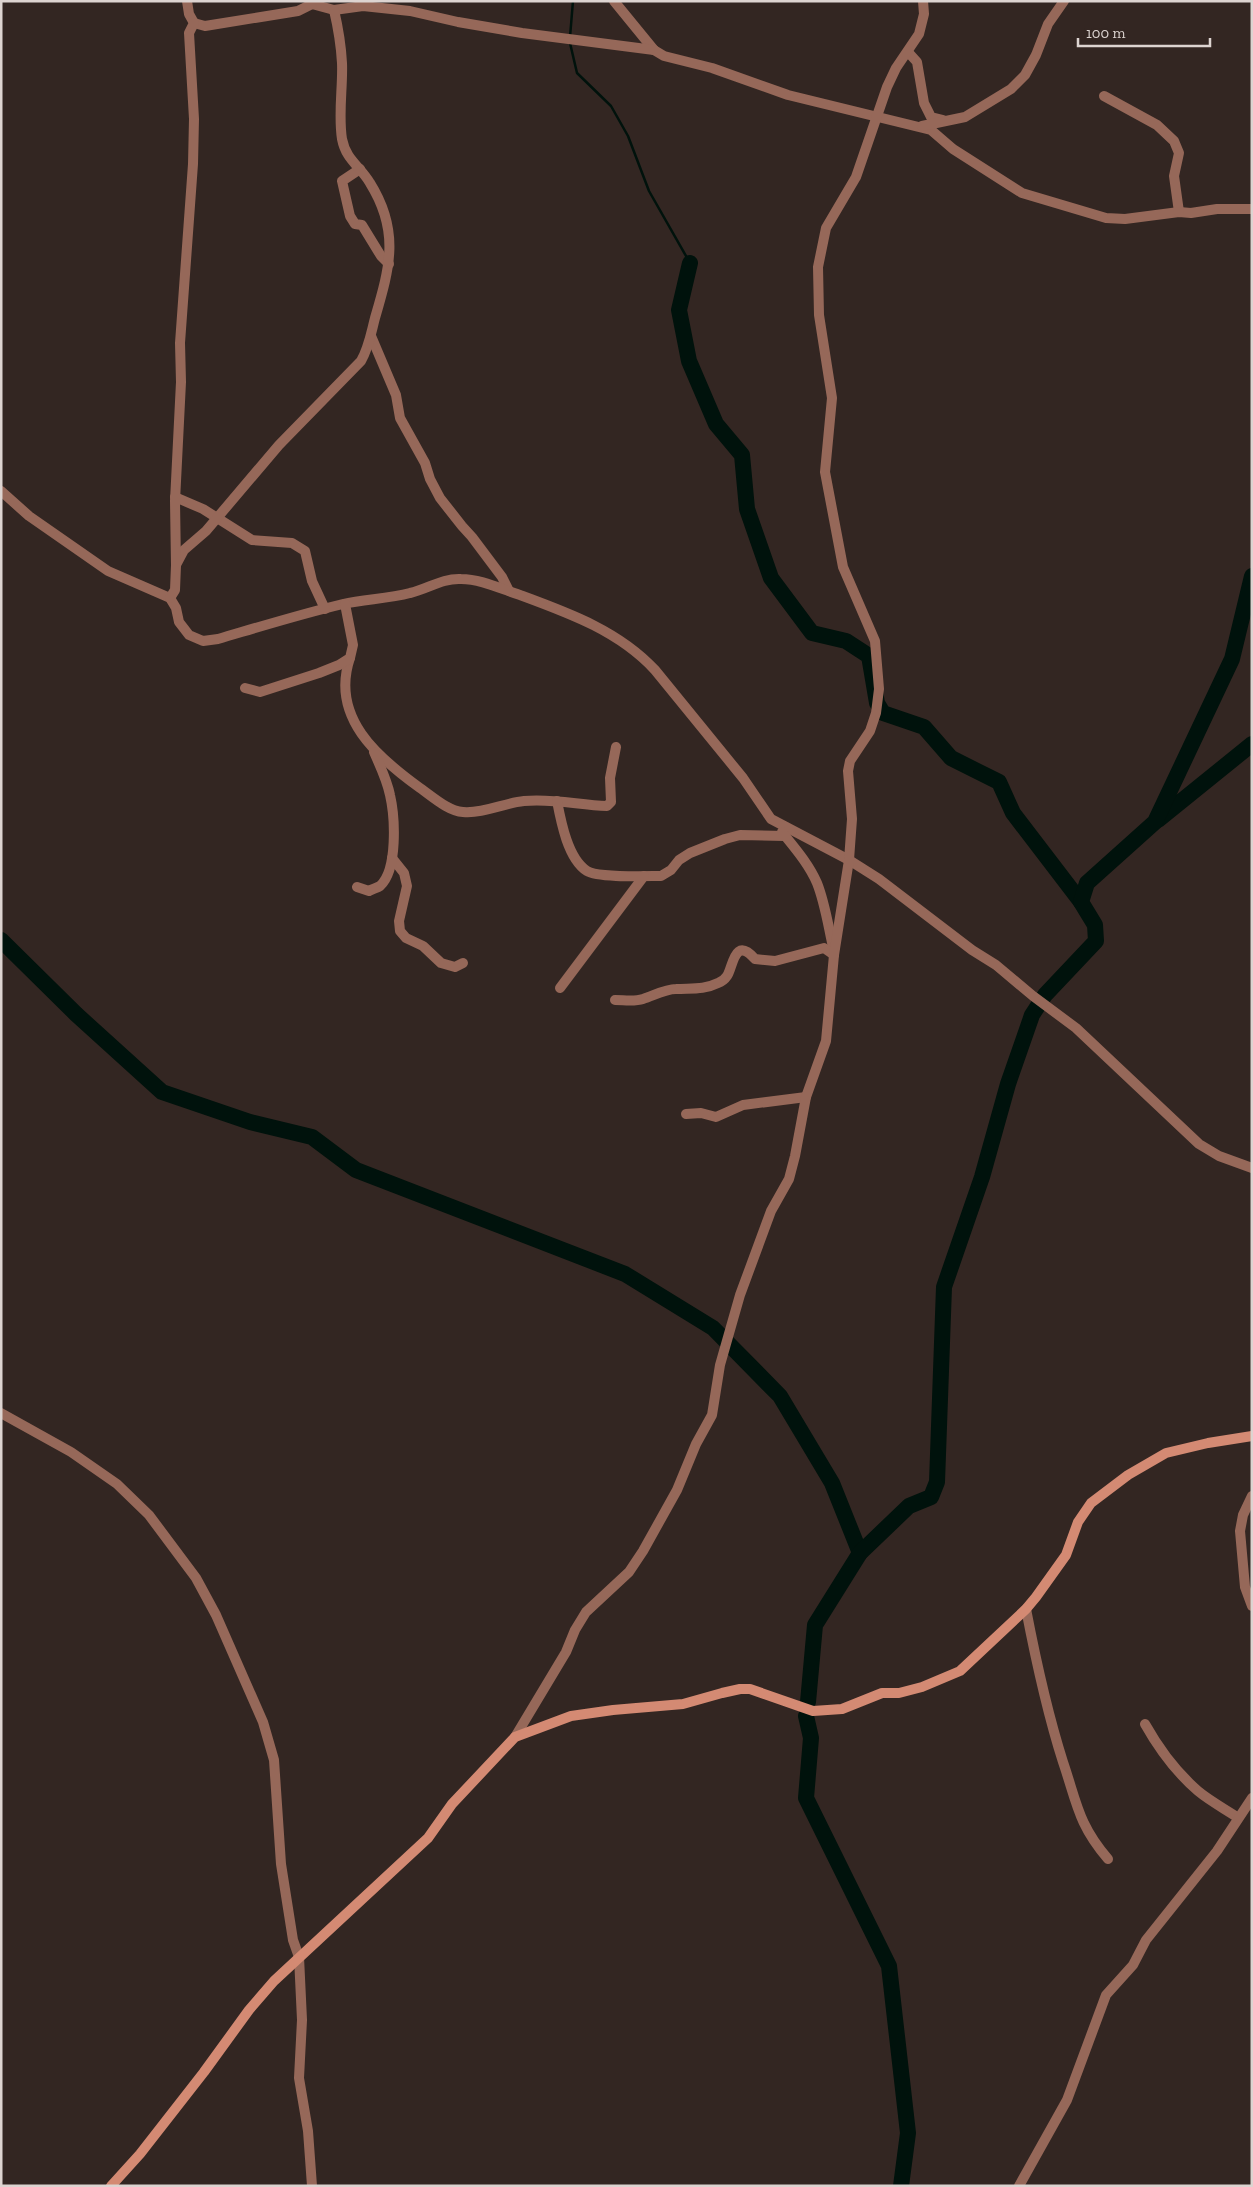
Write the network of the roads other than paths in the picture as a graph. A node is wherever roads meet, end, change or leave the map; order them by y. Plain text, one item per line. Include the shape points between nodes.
1 (188, 1) edge
2 (614, 1) edge
3 (923, 1) edge
4 (1064, 1) edge
5 (311, 3) edge
6 (363, 4) edge
7 (334, 10) junction
8 (194, 23) junction
9 (654, 50) junction
10 (908, 52) junction
11 (1104, 96) dead end
12 (877, 117) junction
13 (947, 121) junction
14 (921, 126) junction
15 (360, 170) junction
16 (1252, 208) edge
17 (1179, 212) junction
18 (389, 264) junction
19 (371, 336) junction
20 (1, 491) edge
21 (175, 498) junction
22 (218, 517) junction
23 (176, 565) junction
24 (509, 591) junction
25 (170, 598) junction
26 (345, 604) junction
27 (325, 609) junction
28 (350, 658) junction
29 (245, 688) dead end
30 (371, 746) junction
31 (616, 748) dead end
32 (557, 801) junction
33 (771, 819) junction
34 (785, 836) junction
35 (392, 858) junction
36 (849, 860) junction
37 (644, 876) junction
38 (357, 887) dead end
39 (834, 955) junction
40 (463, 963) dead end
41 (560, 988) dead end
42 (615, 1000) dead end
43 (806, 1097) junction
44 (686, 1114) dead end
45 (1252, 1168) edge
46 (1, 1413) edge
47 (1252, 1436) edge
48 (1252, 1496) edge
49 (1252, 1606) edge
50 (1026, 1609) junction
51 (1145, 1724) dead end
52 (515, 1737) junction
53 (1252, 1798) edge
54 (1237, 1817) junction
55 (1108, 1859) dead end
56 (299, 1957) junction
57 (111, 2186) edge
58 (312, 2186) edge
59 (1019, 2186) edge

1 - 8 street
2 - 9 street
3 - 10 street via 924,14 919,34
4 - 13 street via 1048,24 1025,75 993,101 965,117
5 - 7 street
5 - 8 street via 308,8 292,12 205,26
6 - 7 street
6 - 9 street via 522,33
7 - 15 street via 342,62 342,138 346,152
8 - 21 street via 189,33 193,164 180,343
9 - 12 street via 664,56 712,68 788,95
10 - 12 street via 896,68
10 - 13 street via 916,62 924,103 931,117
11 - 17 street via 1157,125 1174,141 1179,153 1174,176
12 - 14 street
12 - 36 street via 856,177 826,228 817,289 832,398 825,456 828,495 843,567 870,625 877,663 876,713 848,771 852,807
13 - 14 street
14 - 17 street via 980,167 1035,198 1106,218 1125,219
15 - 18 street via 371,183 383,210 391,239
15 - 18 street via 342,182 350,216 355,224 362,225
16 - 17 street
18 - 19 street
19 - 22 street via 361,361 279,445
19 - 24 street via 396,394 400,418 440,498 502,577
20 - 25 street via 29,516 108,571
21 - 22 street
21 - 23 street
22 - 23 street via 184,550
22 - 27 street via 252,540 292,543 305,551 312,581
23 - 25 street via 175,590
24 - 26 street via 482,582 454,579 411,593
24 - 33 street via 594,625 640,655 682,701
25 - 27 street via 179,622 189,635 203,640 218,639
26 - 27 street
26 - 28 street via 353,646
28 - 29 street via 319,673 260,692
28 - 30 street via 345,671 348,709
30 - 32 street via 393,768 441,803 463,812 525,801
30 - 35 street via 390,796 394,822
31 - 32 street via 608,806
32 - 37 street via 562,826 578,864 589,872
33 - 34 street
33 - 36 street
34 - 37 street via 740,835 725,839 690,853 661,876
34 - 39 street via 816,881 824,903
35 - 38 street via 380,886 369,891
35 - 40 street via 404,873 407,886 399,921 400,931 441,963 455,967
36 - 39 street
36 - 45 street via 936,920 1076,1028 1198,1144
37 - 41 street
39 - 42 street via 824,948 775,961 755,959 750,953 743,952 736,954 726,977 718,983 700,989 676,989 640,1000
39 - 43 street via 826,1041
43 - 44 street via 743,1105 716,1117
43 - 52 street via 796,1156 771,1211 734,1314 720,1365 712,1415 677,1490 643,1551 629,1572 586,1612
46 - 56 street via 71,1452 117,1484 149,1515 196,1578 216,1615 270,1743 276,1781 281,1864 293,1940
47 - 50 street via 1208,1442 1166,1453 1113,1486 1085,1510 1066,1555
48 - 49 street via 1240,1531 1245,1587
50 - 52 street via 960,1671 922,1687 882,1693 842,1709 813,1711 750,1689 740,1689 683,1704 572,1716
50 - 55 street via 1038,1673 1077,1812
51 - 54 street via 1178,1772 1200,1792
52 - 56 street via 452,1804 428,1838
53 - 54 street
54 - 59 street via 1217,1851 1146,1940 1133,1965 1106,1995 1067,2100
56 - 57 street via 261,1996 161,2127
56 - 58 street via 302,2012 299,2078 308,2131

